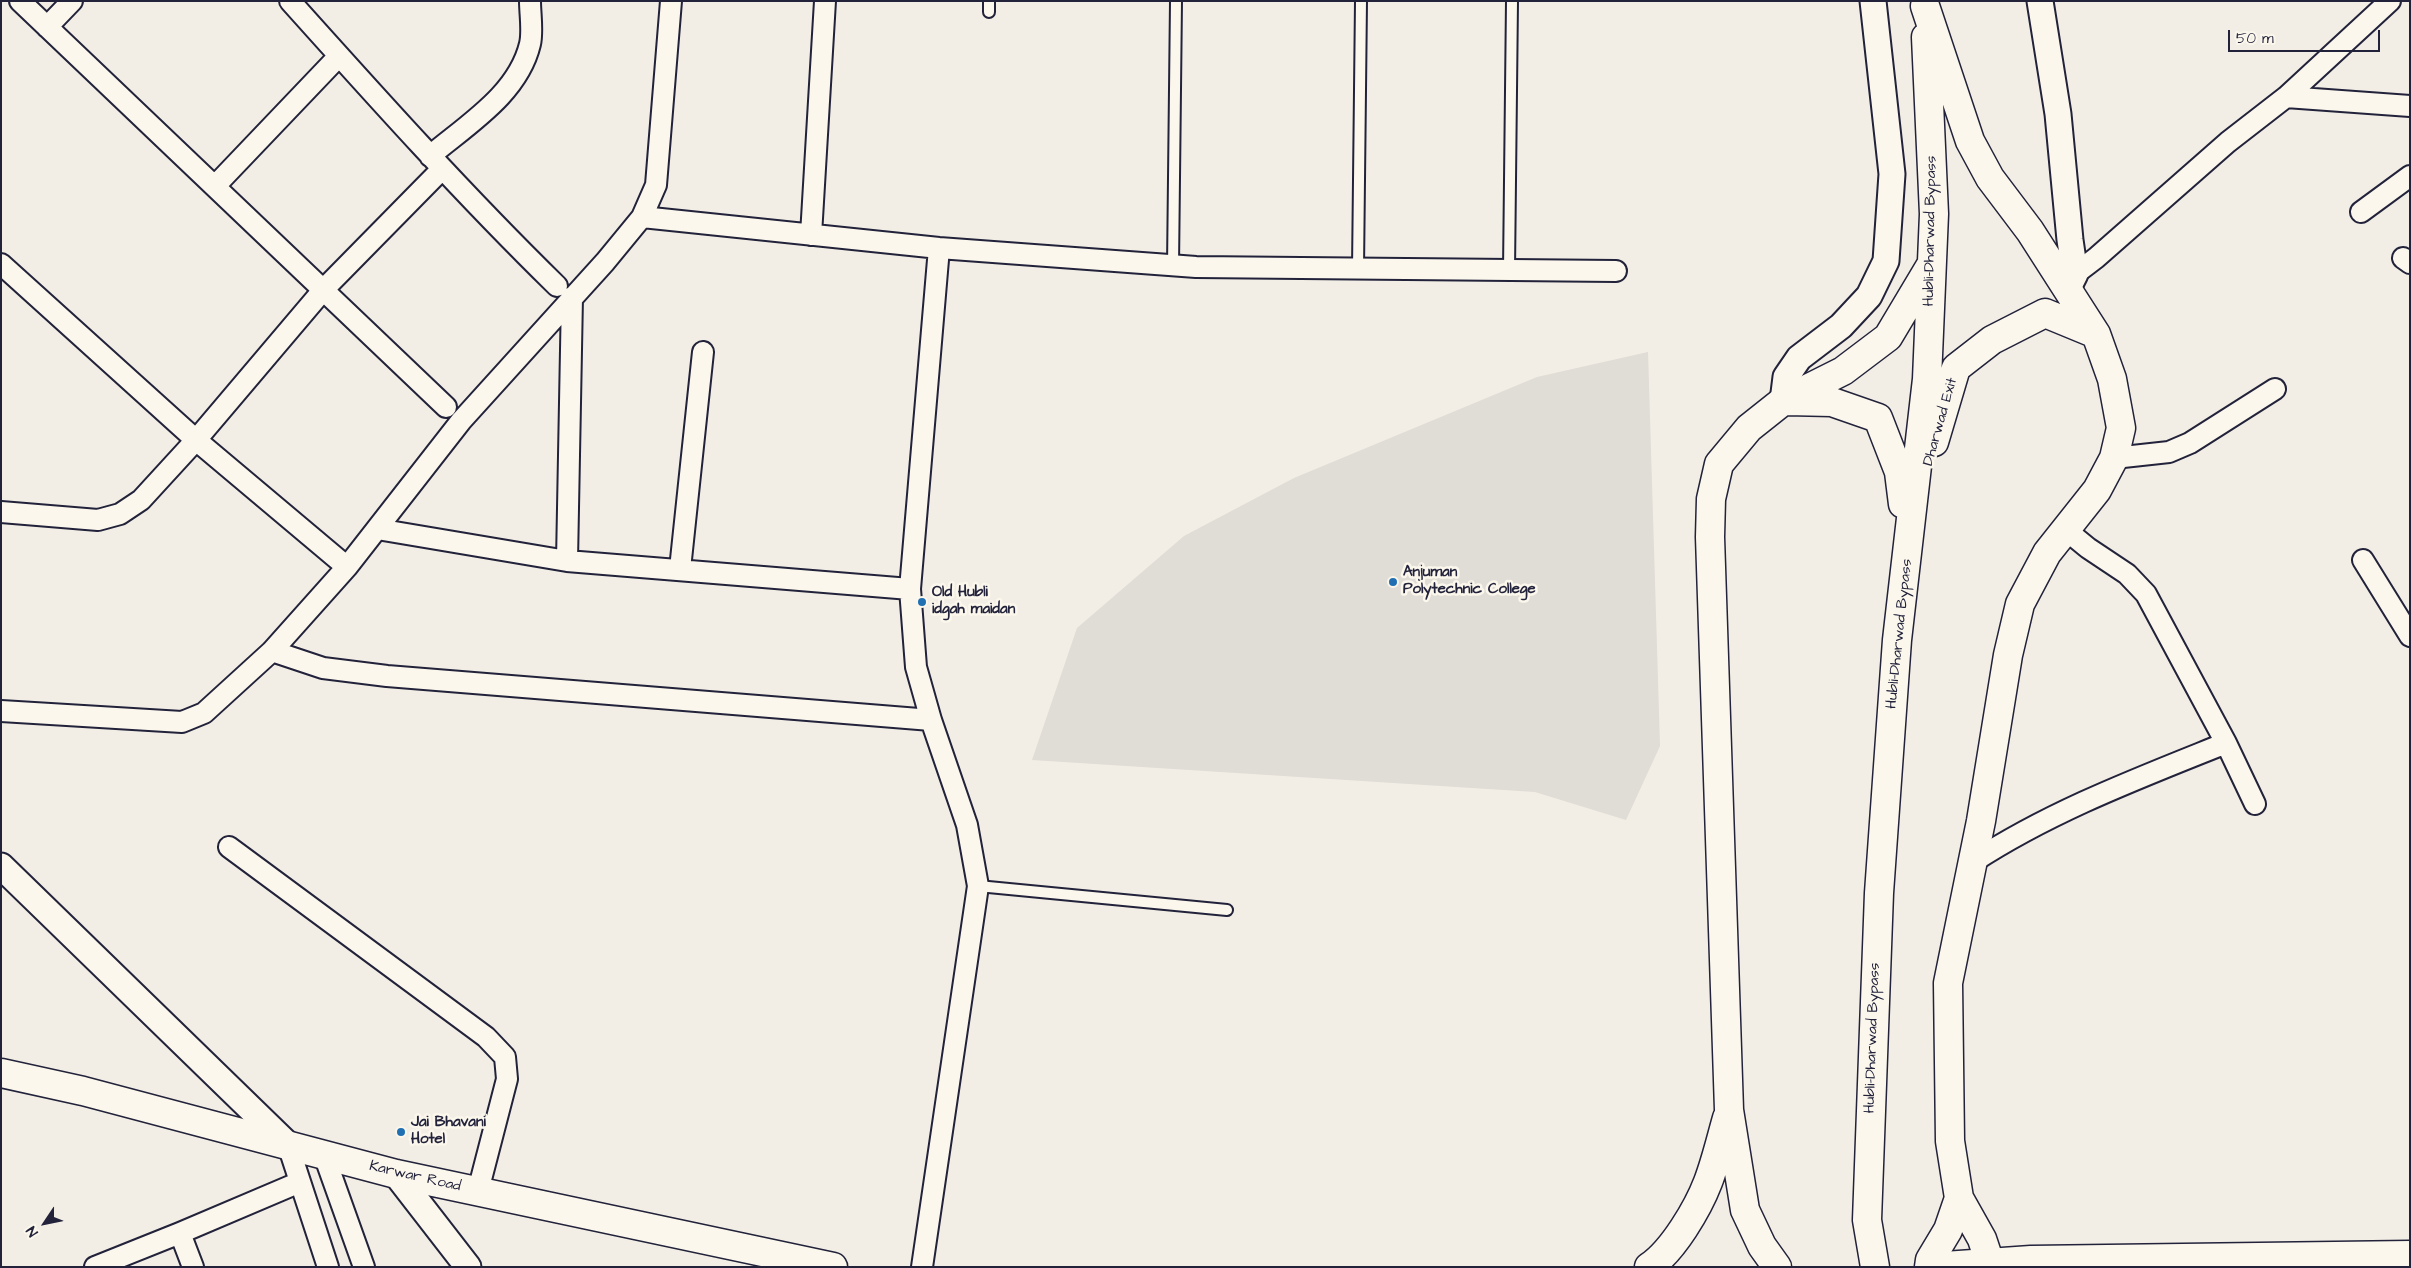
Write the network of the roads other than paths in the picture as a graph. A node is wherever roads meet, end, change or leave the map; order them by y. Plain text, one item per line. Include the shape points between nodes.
1 (20, 1) edge
2 (72, 1) edge
3 (290, 1) edge
4 (530, 1) edge
5 (671, 1) edge
6 (825, 1) edge
7 (989, 1) edge
8 (1176, 1) edge
9 (1362, 1) edge
10 (1512, 1) edge
11 (1873, 1) edge
12 (2040, 1) edge
13 (2390, 1) edge
14 (1924, 4) edge
15 (989, 12) dead end
16 (47, 27) junction
17 (340, 56) junction
18 (2286, 97) junction
19 (2410, 106) edge
20 (436, 163) junction
21 (2410, 176) edge
22 (215, 186) junction
23 (2361, 212) dead end
24 (642, 217) junction
25 (811, 235) junction
26 (939, 248) junction
27 (1933, 261) junction
28 (1, 264) edge
29 (1173, 266) junction
30 (1358, 268) junction
31 (1509, 270) junction
32 (1616, 271) dead end
33 (2071, 281) junction
34 (324, 289) junction
35 (564, 292) junction
36 (2096, 334) junction
37 (703, 352) dead end
38 (2276, 389) dead end
39 (1783, 401) junction
40 (446, 407) dead end
41 (196, 440) junction
42 (2114, 458) junction
43 (1, 512) edge
44 (377, 528) junction
45 (2066, 530) junction
46 (1909, 544) junction
47 (2363, 560) dead end
48 (567, 561) junction
49 (346, 567) junction
50 (680, 569) junction
51 (910, 588) junction
52 (2410, 636) edge
53 (272, 651) junction
54 (1, 711) edge
55 (931, 720) junction
56 (2226, 743) junction
57 (2255, 804) dead end
58 (229, 847) dead end
59 (1973, 862) junction
60 (1, 866) edge
61 (978, 886) junction
62 (1227, 910) dead end
63 (1, 1073) edge
64 (1729, 1110) junction
65 (288, 1145) junction
66 (324, 1155) junction
67 (396, 1174) junction
68 (300, 1182) junction
69 (478, 1191) junction
70 (1960, 1198) junction
71 (180, 1233) junction
72 (2410, 1254) edge
73 (2295, 1262) edge
74 (1990, 1263) junction
75 (95, 1267) edge
76 (193, 1267) edge
77 (328, 1267) edge
78 (364, 1267) edge
79 (468, 1267) edge
80 (833, 1267) edge
81 (922, 1267) edge
82 (1649, 1267) edge
83 (1777, 1267) edge
84 (1875, 1267) edge
85 (1930, 1267) edge

1 - 16 street
2 - 16 street
3 - 17 street
4 - 20 street via 531,42 522,70 506,92
5 - 24 street via 656,185
6 - 25 street
7 - 15 lane
8 - 29 lane
9 - 30 lane
10 - 31 lane
11 - 39 street via 1892,174 1886,261 1869,296 1841,326 1799,358 1786,377
12 - 33 street via 2058,114
13 - 18 street
14 - 27 main road, Hubli-Dharwad Bypass via 1933,155
14 - 33 main road via 1970,142 1990,178
16 - 22 street
17 - 20 street
17 - 22 street
18 - 19 street
18 - 33 street via 2228,142
20 - 34 street
20 - 35 street
21 - 23 street
22 - 34 street
24 - 25 street
24 - 35 street via 604,262
25 - 26 street
26 - 29 street
26 - 51 street
27 - 39 main road via 1888,338 1843,371
27 - 46 main road, Hubli-Dharwad Bypass via 1927,379
28 - 41 street
29 - 30 street
30 - 31 street
31 - 32 street
33 - 36 main road
34 - 40 street
34 - 41 street
35 - 44 street
35 - 48 street
36 - 42 main road via 2112,379 2121,428
36 - 46 main road, Dharwad Exit via 2045,312 1992,340 1956,368
37 - 50 street
38 - 42 street via 2190,443 2169,452
39 - 46 main road via 1832,402 1878,418 1899,472
39 - 64 main road via 1749,428 1719,464 1711,499
41 - 43 street via 141,500 120,514 98,520
41 - 49 street
42 - 45 main road via 2097,490
44 - 48 street
44 - 49 street
45 - 56 street via 2127,574 2146,594
45 - 59 main road via 2047,553 2020,604 2008,655
46 - 84 main road, Hubli-Dharwad Bypass via 1897,640 1877,923 1867,1220
47 - 52 street
48 - 50 street
49 - 53 street
50 - 51 street
51 - 55 street via 916,667
53 - 54 street via 204,713 182,722
53 - 55 street via 323,668 387,676
55 - 61 street via 968,825
56 - 57 street
56 - 59 street via 2085,800
58 - 69 street via 486,1037 505,1057 507,1079
59 - 70 main road via 1948,983 1950,1141
60 - 65 street
61 - 62 lane
61 - 81 street
63 - 65 main road, Karwar Road
64 - 82 main road via 1708,1182 1687,1222 1660,1260
64 - 83 main road via 1745,1210 1762,1246
65 - 66 main road, Karwar Road
65 - 68 street
66 - 67 main road, Karwar Road
66 - 78 street
67 - 69 main road, Karwar Road
67 - 79 street
68 - 71 street
68 - 77 street
69 - 80 main road, Karwar Road
70 - 74 main road via 1982,1239
70 - 85 main road via 1948,1230 1930,1260
71 - 75 street
71 - 76 street
72 - 73 main road
73 - 74 main road via 2041,1260
74 - 85 main road

